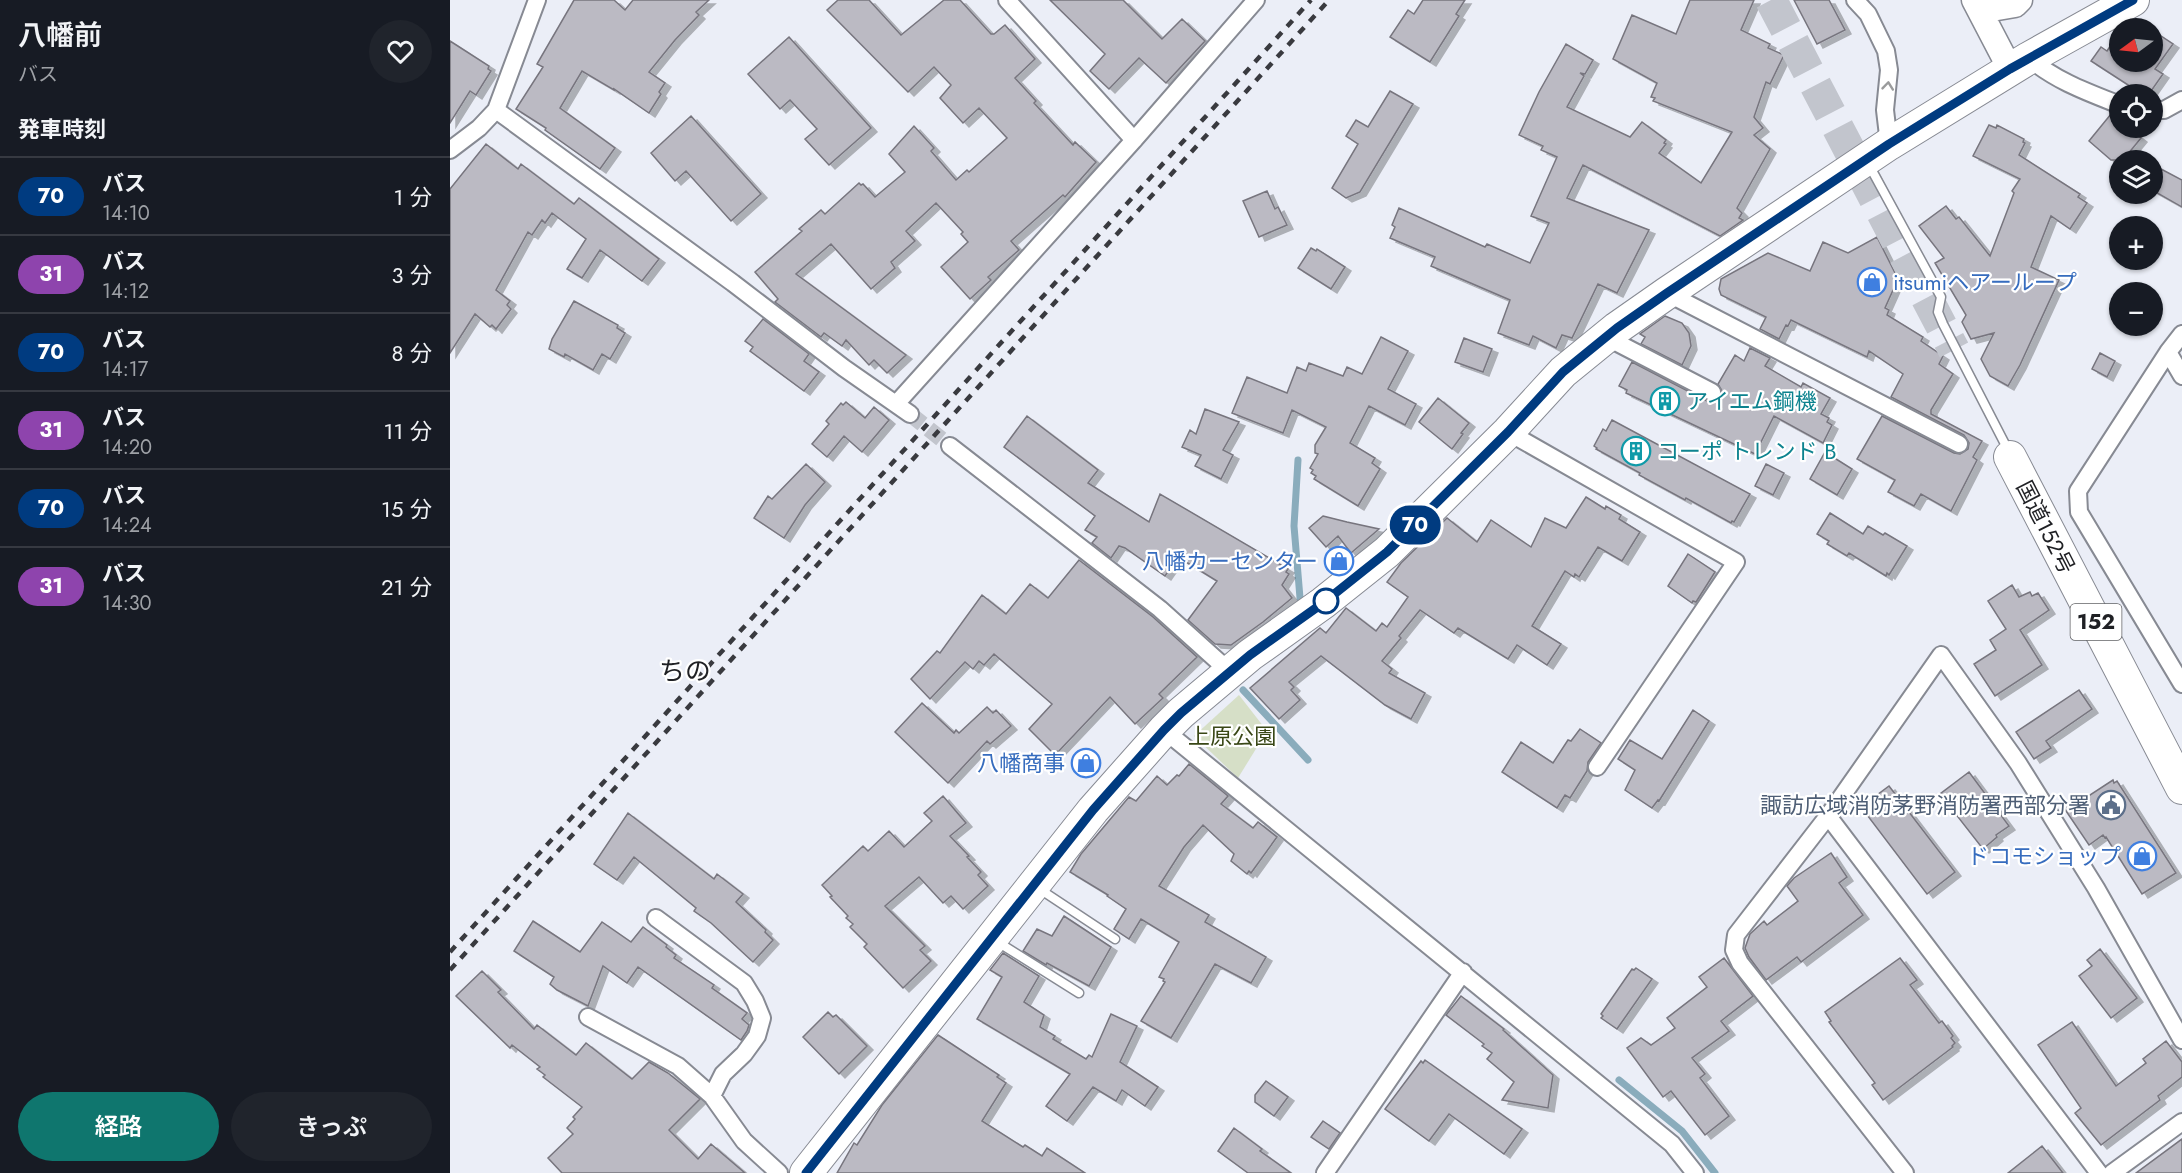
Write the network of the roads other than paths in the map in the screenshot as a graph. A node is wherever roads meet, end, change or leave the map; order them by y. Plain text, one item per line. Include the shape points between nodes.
1 (537, 0) edge
2 (1007, 0) edge
3 (1256, 0) edge
4 (1855, 0) edge
5 (2020, 0) edge
6 (2133, 0) edge
7 (1977, 6) edge
8 (2020, 64) junction
9 (2182, 100) edge
10 (2109, 101) edge
11 (496, 110) junction
12 (2163, 110) edge
13 (1134, 140) junction
14 (450, 150) edge
15 (1877, 152) junction
16 (1667, 293) junction
17 (2182, 334) edge
18 (1606, 337) junction
19 (2168, 352) junction
20 (2182, 376) edge
21 (1712, 393) dead end
22 (1508, 432) junction
23 (1959, 444) dead end
24 (950, 446) tunnel mouth
25 (2008, 451) joint
26 (1230, 672) junction
27 (2182, 684) edge
28 (1164, 730) junction
29 (1597, 767) dead end
30 (2182, 788) edge
31 (1827, 816) junction
32 (1035, 886) junction
33 (656, 918) dead end
34 (993, 939) junction
35 (1115, 939) dead end
36 (1463, 972) junction
37 (1079, 993) dead end
38 (588, 1017) dead end
39 (2182, 1040) edge
40 (712, 1096) junction
41 (2182, 1122) edge
42 (779, 1173) edge
43 (806, 1173) edge
44 (1325, 1173) edge
45 (1695, 1173) edge
46 (1905, 1173) edge
47 (2099, 1173) edge
48 (2112, 1173) edge

1 - 11 street
2 - 13 street
3 - 13 street
15 -> 4 street via 1889,70 1886,51 1868,14
5 - 7 main road via 2015,5
6 - 8 highway
7 - 8 main road
8 - 10 street
8 - 15 highway
9 - 12 street
11 - 13 street via 903,409
11 - 14 street
15 - 16 highway
15 - 25 lane via 1941,297 1938,312 1942,324
16 - 18 highway
16 - 23 street
17 - 19 street
18 - 21 street
18 - 22 highway via 1563,372
19 - 20 street
19 - 27 street via 2078,491 2079,512
22 - 26 highway via 1387,552
22 - 29 street via 1736,562
24 - 26 street via 1160,609
25 - 30 highway, 国道152号 / 152
26 - 28 highway
28 - 32 highway via 1093,810
28 - 36 street
31 - 39 street via 1941,655 2018,763 2096,888
31 - 46 street via 1736,935 1734,950 1740,963
31 - 47 street
32 - 34 highway
32 - 35 lane
33 - 40 street via 744,983 762,1018 757,1036 723,1074
34 - 37 lane
34 - 43 highway
36 - 44 street
36 - 45 street via 1672,1144
38 - 40 street via 678,1066
40 - 42 street via 744,1141
41 - 48 street

